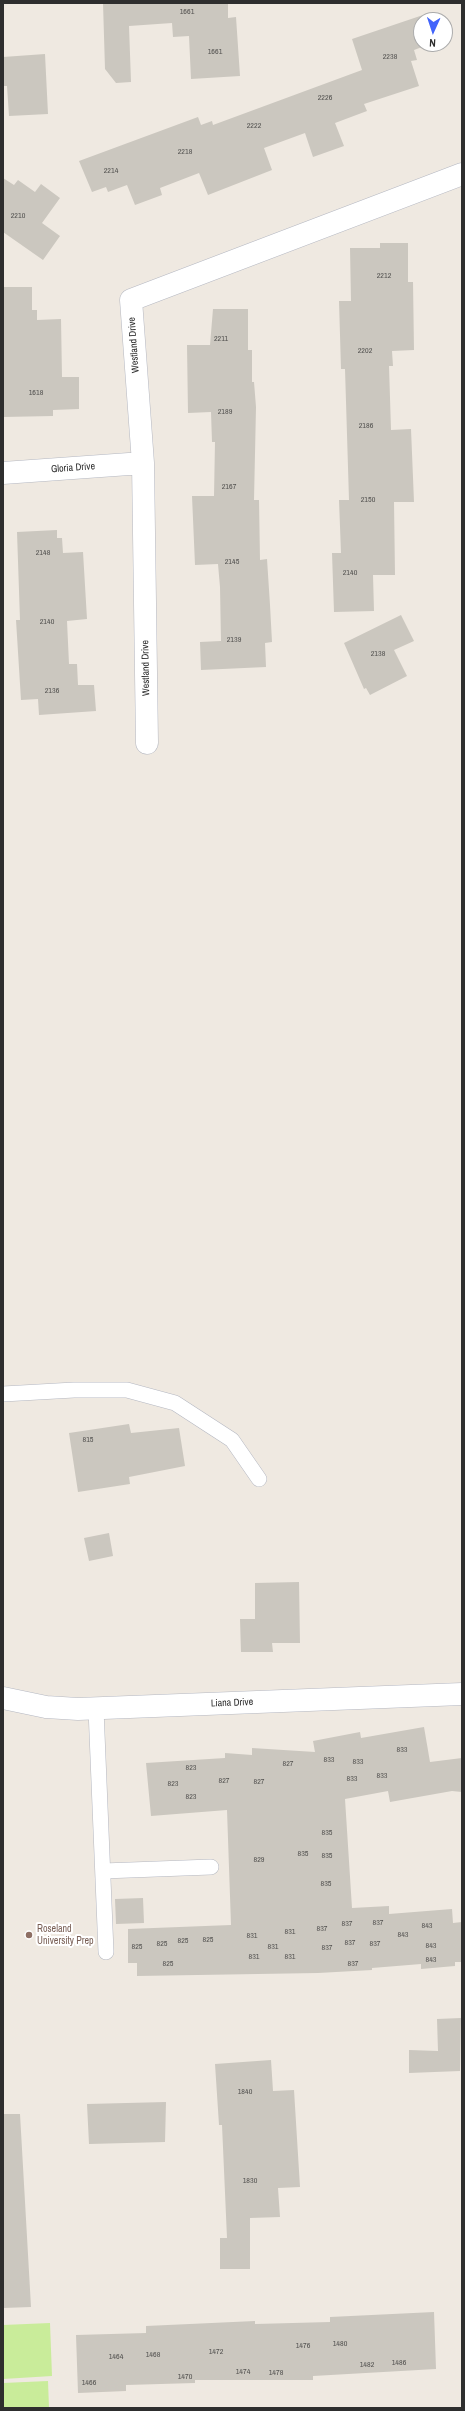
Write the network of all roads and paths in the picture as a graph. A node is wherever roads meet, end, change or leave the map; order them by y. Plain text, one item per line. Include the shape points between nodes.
1 (462, 174) edge
2 (143, 463) junction
3 (3, 473) edge
4 (147, 743) dead end
5 (3, 1394) edge
6 (259, 1479) dead end
7 (462, 1694) edge
8 (3, 1698) edge
9 (96, 1709) junction
10 (210, 1867) dead end
11 (102, 1871) junction
12 (106, 1952) dead end

1 - 2 street, Westland Drive via 131,300
2 - 3 street, Gloria Drive
2 - 4 street, Westland Drive
5 - 6 lane via 127,1390 175,1403 232,1440
7 - 9 street, Liana Drive
8 - 9 street, Liana Drive via 46,1707
9 - 11 lane
10 - 11 lane
11 - 12 lane

